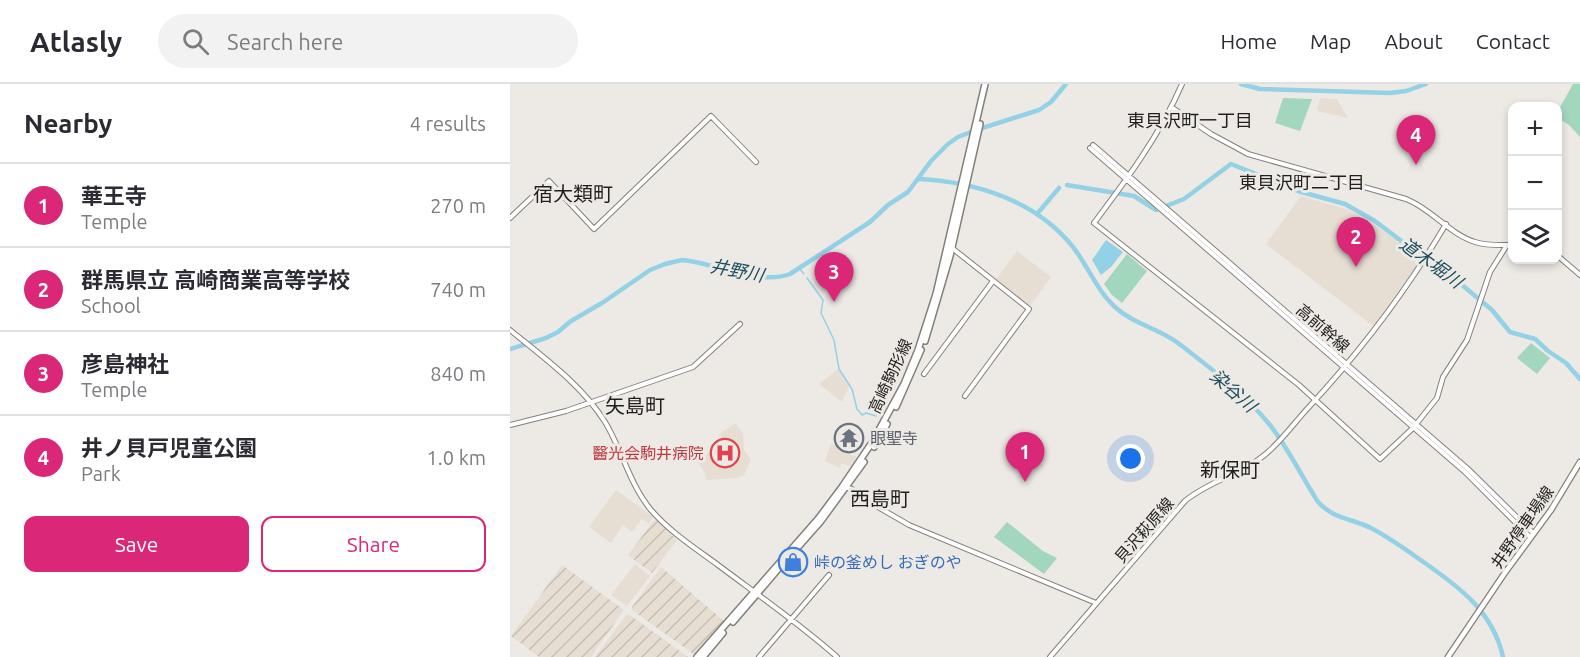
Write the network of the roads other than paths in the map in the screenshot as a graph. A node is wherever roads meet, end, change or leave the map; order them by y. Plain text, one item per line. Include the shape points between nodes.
1 (987, 84) edge
2 (1182, 84) edge
3 (1171, 107) junction
4 (1092, 147) dead end
5 (756, 162) dead end
6 (1127, 177) junction
7 (962, 191) junction
8 (510, 218) edge
9 (1446, 224) junction
10 (1507, 245) joint
11 (952, 248) junction
12 (1562, 260) edge
13 (1580, 275) edge
14 (993, 281) junction
15 (740, 324) dead end
16 (510, 330) edge
17 (1346, 367) junction
18 (924, 374) dead end
19 (965, 396) dead end
20 (1316, 400) junction
21 (591, 403) junction
22 (510, 425) edge
23 (1415, 426) junction
24 (1580, 462) edge
25 (845, 487) junction
26 (1532, 536) junction
27 (829, 575) dead end
28 (756, 593) junction
29 (1096, 603) junction
30 (792, 619) junction
31 (698, 657) edge
32 (703, 657) edge
33 (759, 657) edge
34 (837, 657) edge
35 (1050, 657) edge
36 (1448, 657) edge

1 - 7 main road
2 - 3 street
3 - 6 street
3 - 9 street via 1248,154 1406,199
4 - 6 street, 高前幹線
5 - 8 street via 711,116 594,229 549,181
6 - 17 street, 高前幹線
6 - 20 street via 1094,224
7 - 11 main road, 高崎駒形線
7 - 25 main road, 高崎駒形線 via 918,350 887,416
9 - 10 street via 1475,243
9 - 17 street, 貝沢萩原線
10 - 23 street via 1490,273 1465,344 1443,377 1434,404
11 - 14 street
11 - 25 main road, 高崎駒形線 via 932,320 907,386 879,439
12 - 13 street
14 - 18 street
14 - 19 street via 1029,309
15 - 21 street via 693,367
16 - 21 street
17 - 20 street, 貝沢萩原線
17 - 23 street, 高前幹線
20 - 23 street via 1380,459
20 - 29 street, 貝沢萩原線 via 1268,453 1185,501
21 - 22 street
21 - 28 street via 651,510 680,538
23 - 26 street, 高前幹線 via 1512,511
24 - 26 main road, 井野停車場線
25 - 28 main road, 高崎駒形線
25 - 29 street via 909,525
26 - 36 main road, 井野停車場線
27 - 30 street
28 - 30 street
28 - 31 main road, 高崎駒形線
28 - 32 main road, 高崎駒形線
29 - 35 street, 貝沢萩原線
30 - 33 street
30 - 34 street

